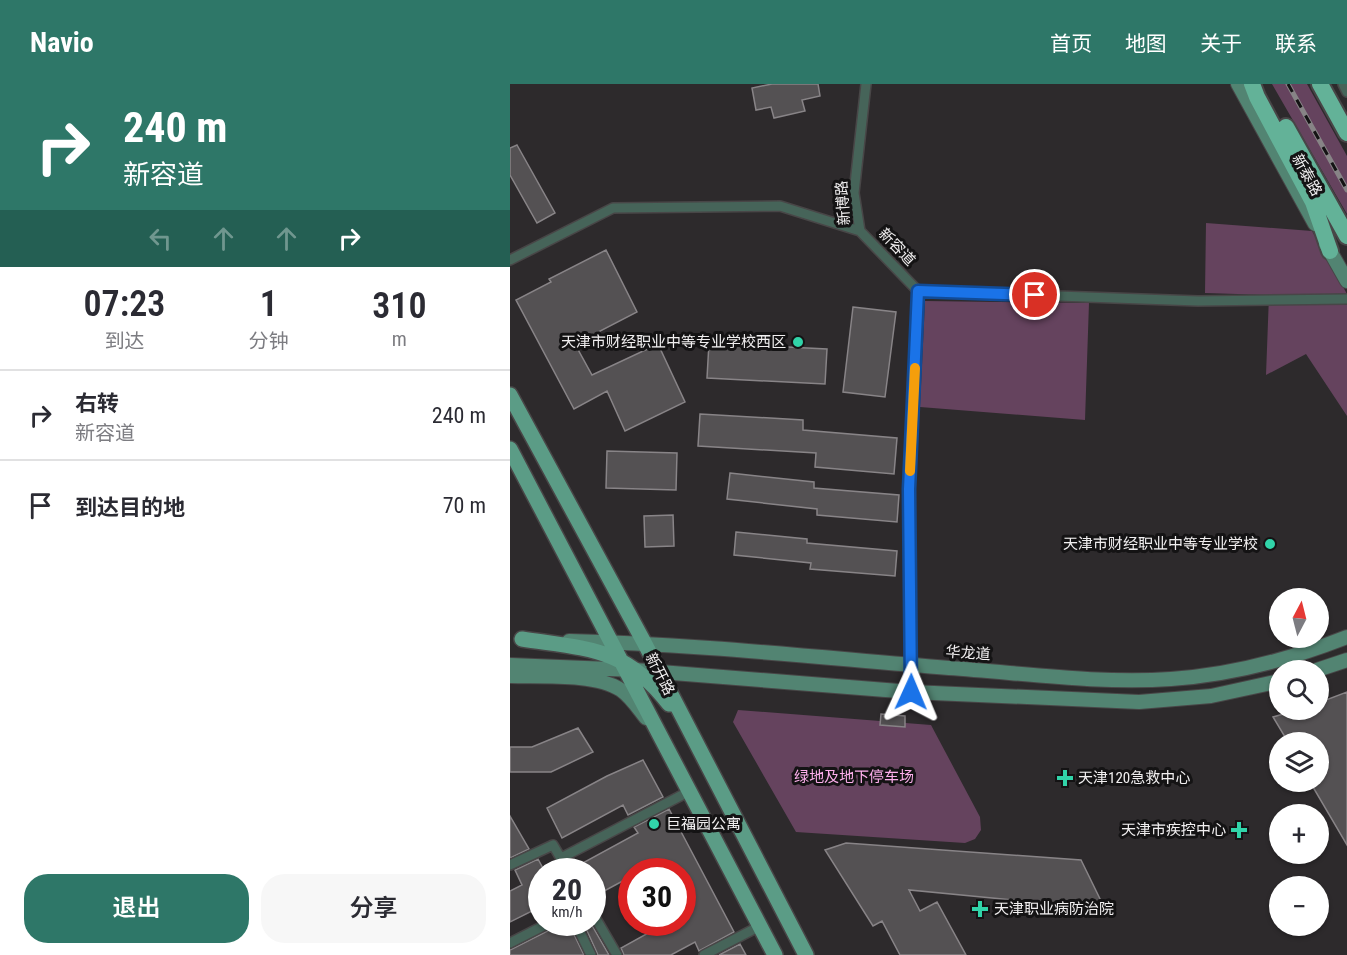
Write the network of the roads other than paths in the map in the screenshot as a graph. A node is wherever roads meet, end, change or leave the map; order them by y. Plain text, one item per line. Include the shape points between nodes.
1 (866, 84) edge
2 (1239, 84) edge
3 (1252, 84) edge
4 (1262, 84) edge
5 (1320, 84) edge
6 (1343, 84) edge
7 (1347, 92) edge
8 (1347, 133) edge
9 (860, 231) junction
10 (1347, 236) edge
11 (1330, 251) junction
12 (510, 260) edge
13 (1347, 281) edge
14 (918, 291) junction
15 (1347, 299) edge
16 (510, 395) edge
17 (510, 449) edge
18 (1347, 637) edge
19 (516, 639) edge
20 (612, 642) junction
21 (645, 644) junction
22 (1347, 660) edge
23 (510, 665) edge
24 (912, 665) junction
25 (628, 666) junction
26 (1329, 666) edge
27 (659, 671) junction
28 (510, 676) edge
29 (1269, 683) edge
30 (911, 692) junction
31 (689, 730) junction
32 (660, 736) junction
33 (688, 792) junction
34 (561, 858) joint
35 (510, 864) edge
36 (760, 926) junction
37 (528, 934) edge
38 (582, 936) edge
39 (606, 936) edge
40 (510, 943) edge
41 (591, 955) edge
42 (617, 955) edge
43 (704, 955) edge
44 (775, 955) edge
45 (806, 955) edge

1 - 9 street, 新博路 via 854,193
2 - 11 main road, 新泰路
3 - 11 highway via 1312,202
4 - 10 highway
5 - 8 highway
6 - 7 street
9 - 12 street, 新容道 via 780,206 613,208
9 - 14 street, 新博路
11 - 13 main road, 新泰路
14 - 15 street via 1198,301
14 - 24 street via 909,489
16 - 21 main road, 新开路
17 - 20 main road, 新开路
18 - 24 main road, 华龙道 via 1268,663 1171,679 1103,679
19 - 20 main road, 华龙道
19 - 25 main road via 589,650
20 - 21 main road, 华龙道
20 - 25 main road, 新开路
21 - 24 main road, 华龙道
21 - 27 main road, 新开路
22 - 26 main road
23 - 25 main road
24 - 30 street
25 - 27 main road
25 - 31 main road via 662,696
25 - 32 main road, 新开路
27 - 30 main road
27 - 31 main road, 新开路
28 - 32 main road via 606,683 630,697
29 - 30 main road via 1211,696 1139,702
31 - 45 main road, 新开路
32 - 33 main road, 新开路
33 - 34 street
33 - 36 main road, 新开路
34 - 35 street via 552,845
36 - 43 street
36 - 44 main road, 新开路
37 - 40 street
38 - 41 street
39 - 42 street

